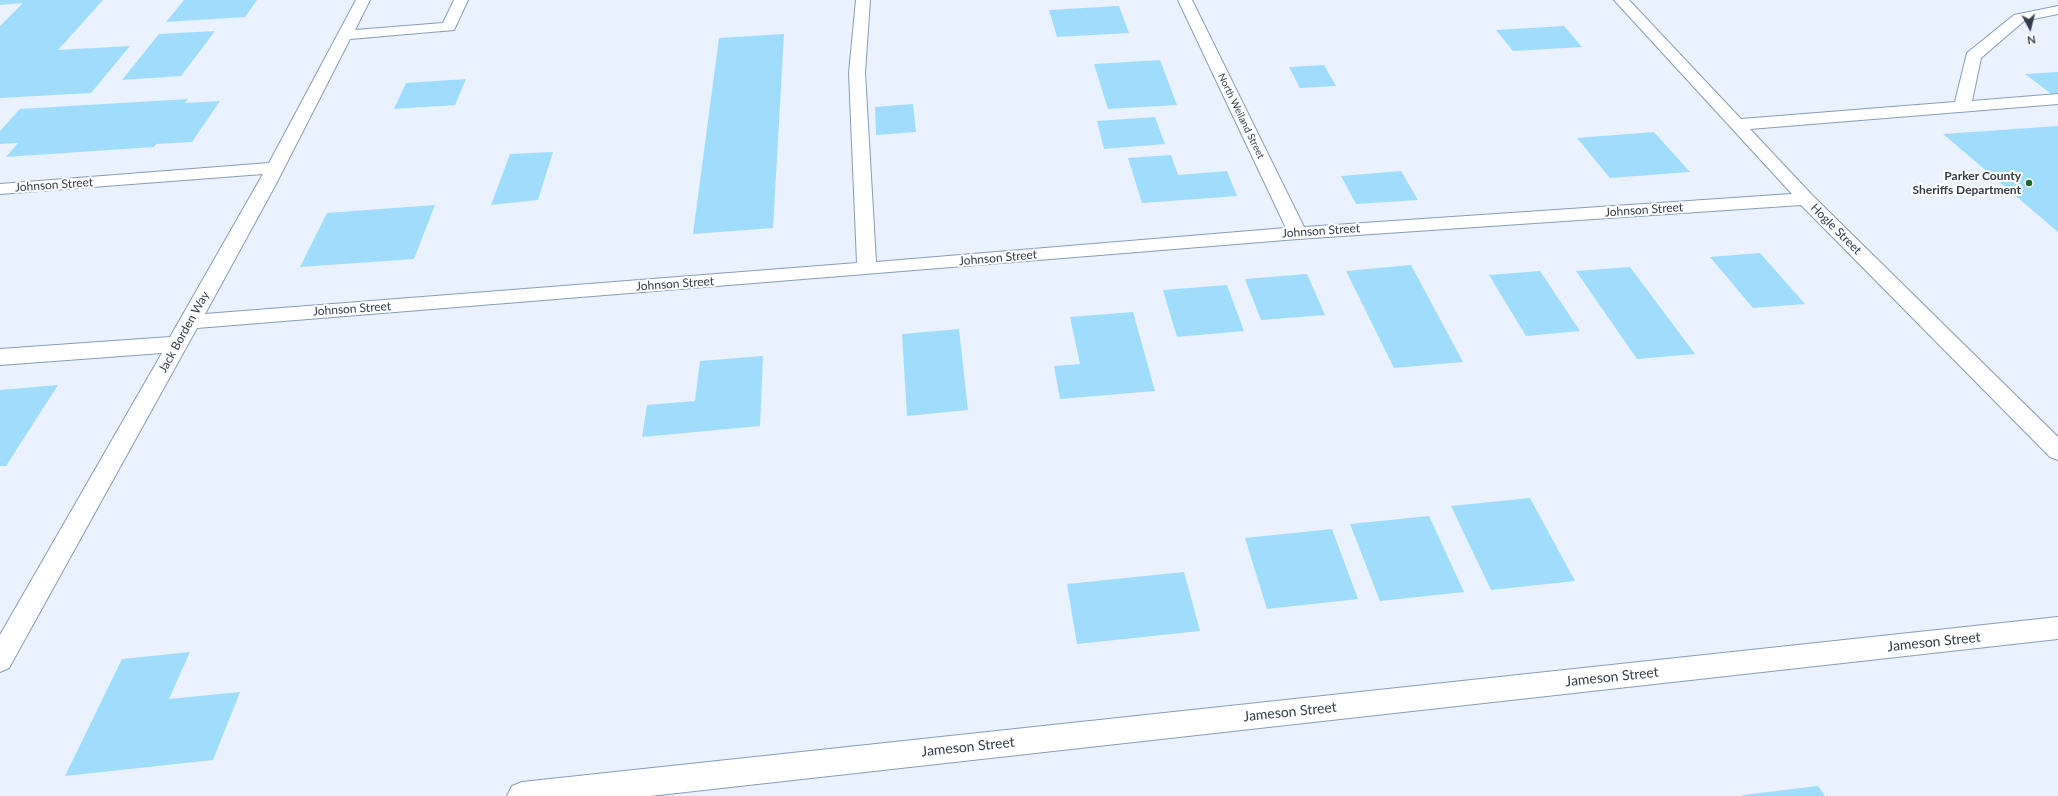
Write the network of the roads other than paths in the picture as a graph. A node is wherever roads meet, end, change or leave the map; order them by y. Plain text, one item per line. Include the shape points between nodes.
1 (363, 0) edge
2 (461, 0) edge
3 (863, 0) edge
4 (1185, 0) edge
5 (1620, 0) edge
6 (2058, 10) edge
7 (344, 35) junction
8 (2058, 99) edge
9 (1962, 107) junction
10 (1736, 125) junction
11 (275, 168) junction
12 (0, 189) edge
13 (1806, 199) junction
14 (1298, 232) junction
15 (867, 269) junction
16 (189, 322) junction
17 (178, 344) junction
18 (0, 357) edge
19 (2055, 445) edge
20 (2058, 628) edge
21 (0, 660) edge
22 (522, 796) edge

1 - 7 street, Jack Borden Way
2 - 7 street via 449,27
3 - 15 street via 857,73
4 - 14 street, North Weiland Street
5 - 10 street, Hogle Street
6 - 9 street via 2018,18 1973,56
7 - 11 street, Jack Borden Way
8 - 9 street
9 - 10 street
10 - 13 street, Hogle Street
11 - 12 street, Johnson Street
11 - 16 street, Jack Borden Way
13 - 14 street, Johnson Street
13 - 19 street, Hogle Street
14 - 15 street, Johnson Street
15 - 16 street, Johnson Street
16 - 17 street, Jack Borden Way
17 - 18 street
17 - 21 street, Jack Borden Way
20 - 22 street, Jameson Street

